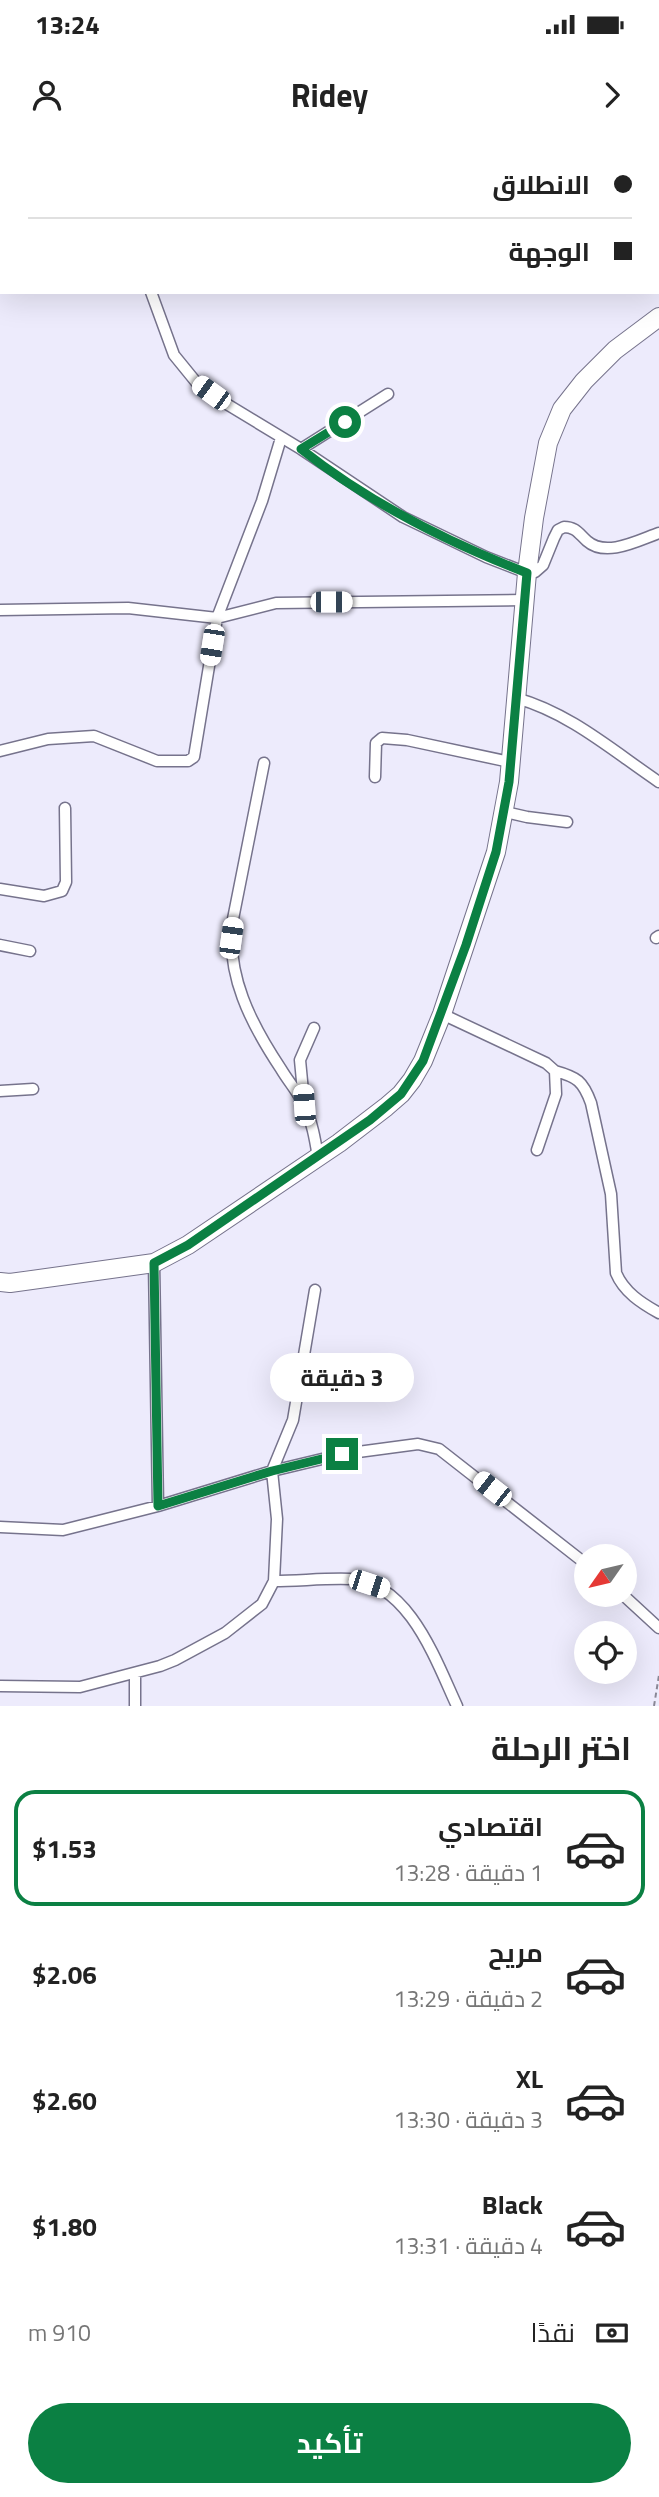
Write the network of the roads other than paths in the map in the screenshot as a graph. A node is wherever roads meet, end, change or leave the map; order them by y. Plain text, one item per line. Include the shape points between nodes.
1 (151, 294) edge
2 (659, 317) edge
3 (388, 394) dead end
4 (281, 438) junction
5 (301, 449) junction
6 (659, 533) edge
7 (527, 573) junction
8 (525, 600) junction
9 (0, 610) edge
10 (216, 618) junction
11 (516, 698) junction
12 (0, 751) edge
13 (510, 762) junction
14 (264, 763) dead end
15 (375, 777) dead end
16 (659, 782) edge
17 (65, 808) dead end
18 (505, 812) junction
19 (567, 822) dead end
20 (0, 889) edge
21 (0, 946) edge
22 (30, 951) dead end
23 (442, 1014) junction
24 (314, 1028) dead end
25 (555, 1071) junction
26 (33, 1089) dead end
27 (0, 1091) edge
28 (304, 1105) junction
29 (537, 1150) dead end
30 (318, 1157) junction
31 (154, 1263) junction
32 (0, 1282) edge
33 (315, 1290) dead end
34 (659, 1312) edge
35 (272, 1471) junction
36 (158, 1506) junction
37 (0, 1527) edge
38 (574, 1555) edge
39 (274, 1581) junction
40 (636, 1607) edge
41 (659, 1628) edge
42 (135, 1673) junction
43 (0, 1686) edge
44 (135, 1706) edge
45 (457, 1706) edge

1 - 4 street via 174,355 196,382
2 - 7 main road via 615,350 562,409 543,465
3 - 5 street
4 - 5 street
4 - 10 street via 262,501
5 - 7 street via 403,517
6 - 7 street via 620,547 598,547 574,528 564,527 558,530 543,565
7 - 8 main road
8 - 10 street via 276,603
8 - 11 main road
9 - 10 street via 128,608
10 - 12 street via 196,754 191,760 156,761 94,736 48,739
11 - 13 main road
11 - 16 street via 561,715
13 - 15 street via 382,738 376,743
13 - 18 main road
14 - 28 street via 233,919 233,959 250,1017
17 - 20 street via 66,882 62,891 44,896
18 - 19 street
18 - 23 main road via 487,883
21 - 22 street
23 - 25 street
23 - 30 main road via 423,1061 401,1094
24 - 28 street via 300,1060
25 - 29 street via 556,1094
25 - 34 street via 574,1076 586,1088 591,1103 611,1194 619,1281 643,1305
26 - 27 street
28 - 30 street
30 - 31 main road
31 - 32 main road
31 - 36 street
33 - 35 street via 293,1420
35 - 36 street
35 - 38 street via 342,1454 429,1445 439,1448
35 - 39 street via 277,1519
36 - 37 street via 63,1530
39 - 42 street via 262,1604 225,1633 175,1660
39 - 45 street via 353,1579 384,1589 404,1607
40 - 41 street
42 - 43 street via 79,1687
42 - 44 street

